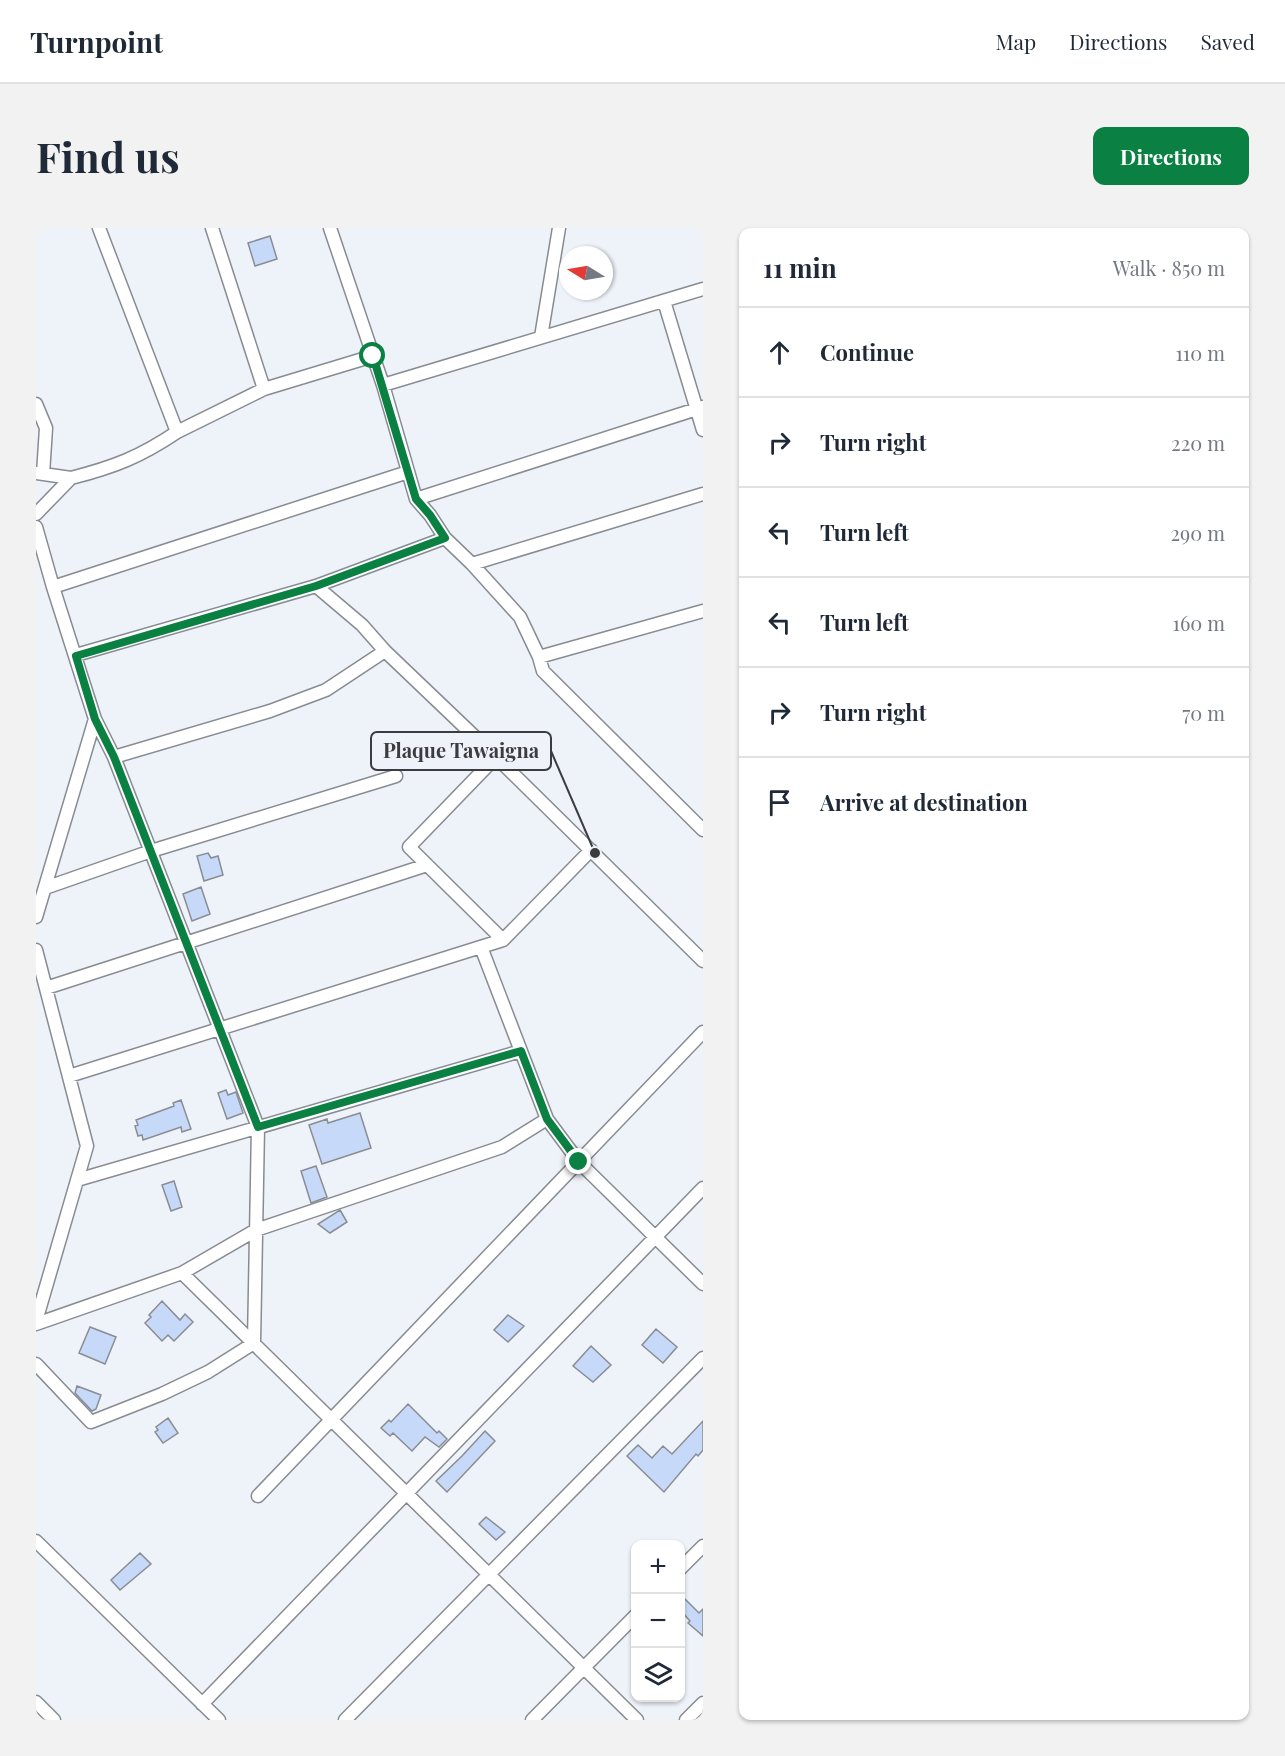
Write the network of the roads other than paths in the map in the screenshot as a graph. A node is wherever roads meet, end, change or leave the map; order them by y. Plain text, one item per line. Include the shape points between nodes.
1 (99, 228) edge
2 (212, 228) edge
3 (330, 228) edge
4 (559, 228) edge
5 (703, 289) edge
6 (664, 301) junction
7 (541, 338) junction
8 (373, 356) junction
9 (383, 385) junction
10 (264, 389) junction
11 (36, 404) edge
12 (700, 408) edge
13 (703, 430) edge
14 (177, 432) junction
15 (408, 472) junction
16 (39, 474) edge
17 (71, 478) junction
18 (703, 494) edge
19 (416, 499) junction
20 (36, 514) edge
21 (36, 529) edge
22 (445, 538) junction
23 (472, 564) junction
24 (316, 586) junction
25 (53, 587) junction
26 (703, 611) edge
27 (385, 651) junction
28 (76, 656) junction
29 (539, 657) junction
30 (95, 719) junction
31 (114, 757) junction
32 (496, 757) junction
33 (396, 776) dead end
34 (703, 830) edge
35 (591, 850) junction
36 (151, 851) junction
37 (427, 865) junction
38 (45, 888) junction
39 (36, 917) edge
40 (503, 940) junction
41 (188, 943) junction
42 (481, 947) junction
43 (36, 950) edge
44 (703, 961) edge
45 (46, 988) junction
46 (221, 1029) junction
47 (703, 1032) edge
48 (521, 1051) junction
49 (69, 1076) junction
50 (547, 1119) junction
51 (258, 1127) junction
52 (579, 1162) junction
53 (77, 1180) junction
54 (703, 1188) edge
55 (256, 1230) junction
56 (656, 1237) junction
57 (182, 1273) junction
58 (703, 1284) edge
59 (36, 1322) edge
60 (254, 1343) junction
61 (703, 1358) edge
62 (36, 1364) edge
63 (332, 1420) junction
64 (407, 1494) junction
65 (258, 1496) dead end
66 (36, 1541) edge
67 (703, 1546) edge
68 (685, 1565) edge
69 (489, 1574) junction
70 (631, 1620) edge
71 (584, 1668) junction
72 (36, 1702) edge
73 (703, 1703) edge
74 (202, 1704) junction
75 (53, 1720) edge
76 (219, 1720) edge
77 (345, 1720) edge
78 (532, 1720) edge
79 (637, 1720) edge
80 (686, 1720) edge

1 - 14 street
2 - 10 street
3 - 8 street
4 - 7 street
5 - 6 street
6 - 7 street
6 - 12 street
7 - 9 street
8 - 9 street
8 - 10 street
9 - 15 street
10 - 14 street
11 - 16 street via 46,428
12 - 13 street
12 - 19 street
14 - 17 street via 152,450 114,467
15 - 19 street
15 - 25 street
16 - 17 street
17 - 20 street
18 - 23 street
19 - 22 street
21 - 25 street
22 - 23 street
22 - 24 street
23 - 29 street via 520,617
24 - 27 street via 362,625
24 - 28 street
25 - 28 street
26 - 29 street
27 - 31 street via 326,690 270,711
27 - 32 street
28 - 30 street
29 - 34 street via 543,671
30 - 31 street
30 - 38 street
31 - 36 street
32 - 35 street
32 - 37 street via 409,847
33 - 36 street
35 - 40 street
35 - 44 street
36 - 38 street
36 - 41 street
37 - 40 street
37 - 41 street
38 - 39 street
40 - 42 street
41 - 45 street
41 - 46 street
42 - 46 street
42 - 48 street
43 - 45 street
45 - 49 street
46 - 49 street
46 - 51 street
47 - 52 street
48 - 50 street
48 - 51 street
49 - 53 street via 87,1146
50 - 52 street
50 - 55 street via 502,1147
51 - 53 street
51 - 55 street
52 - 56 street
52 - 63 street
53 - 59 street
54 - 56 street
55 - 57 street
55 - 60 street
56 - 58 street
56 - 64 street
57 - 59 street
57 - 60 street
60 - 62 street via 208,1372 91,1422
60 - 63 street
61 - 69 street
63 - 64 street
63 - 65 street
64 - 69 street
64 - 74 street
66 - 74 street
67 - 68 street
69 - 71 street
69 - 77 street
70 - 71 street
71 - 78 street
71 - 79 street
72 - 75 street
73 - 80 street
74 - 76 street

